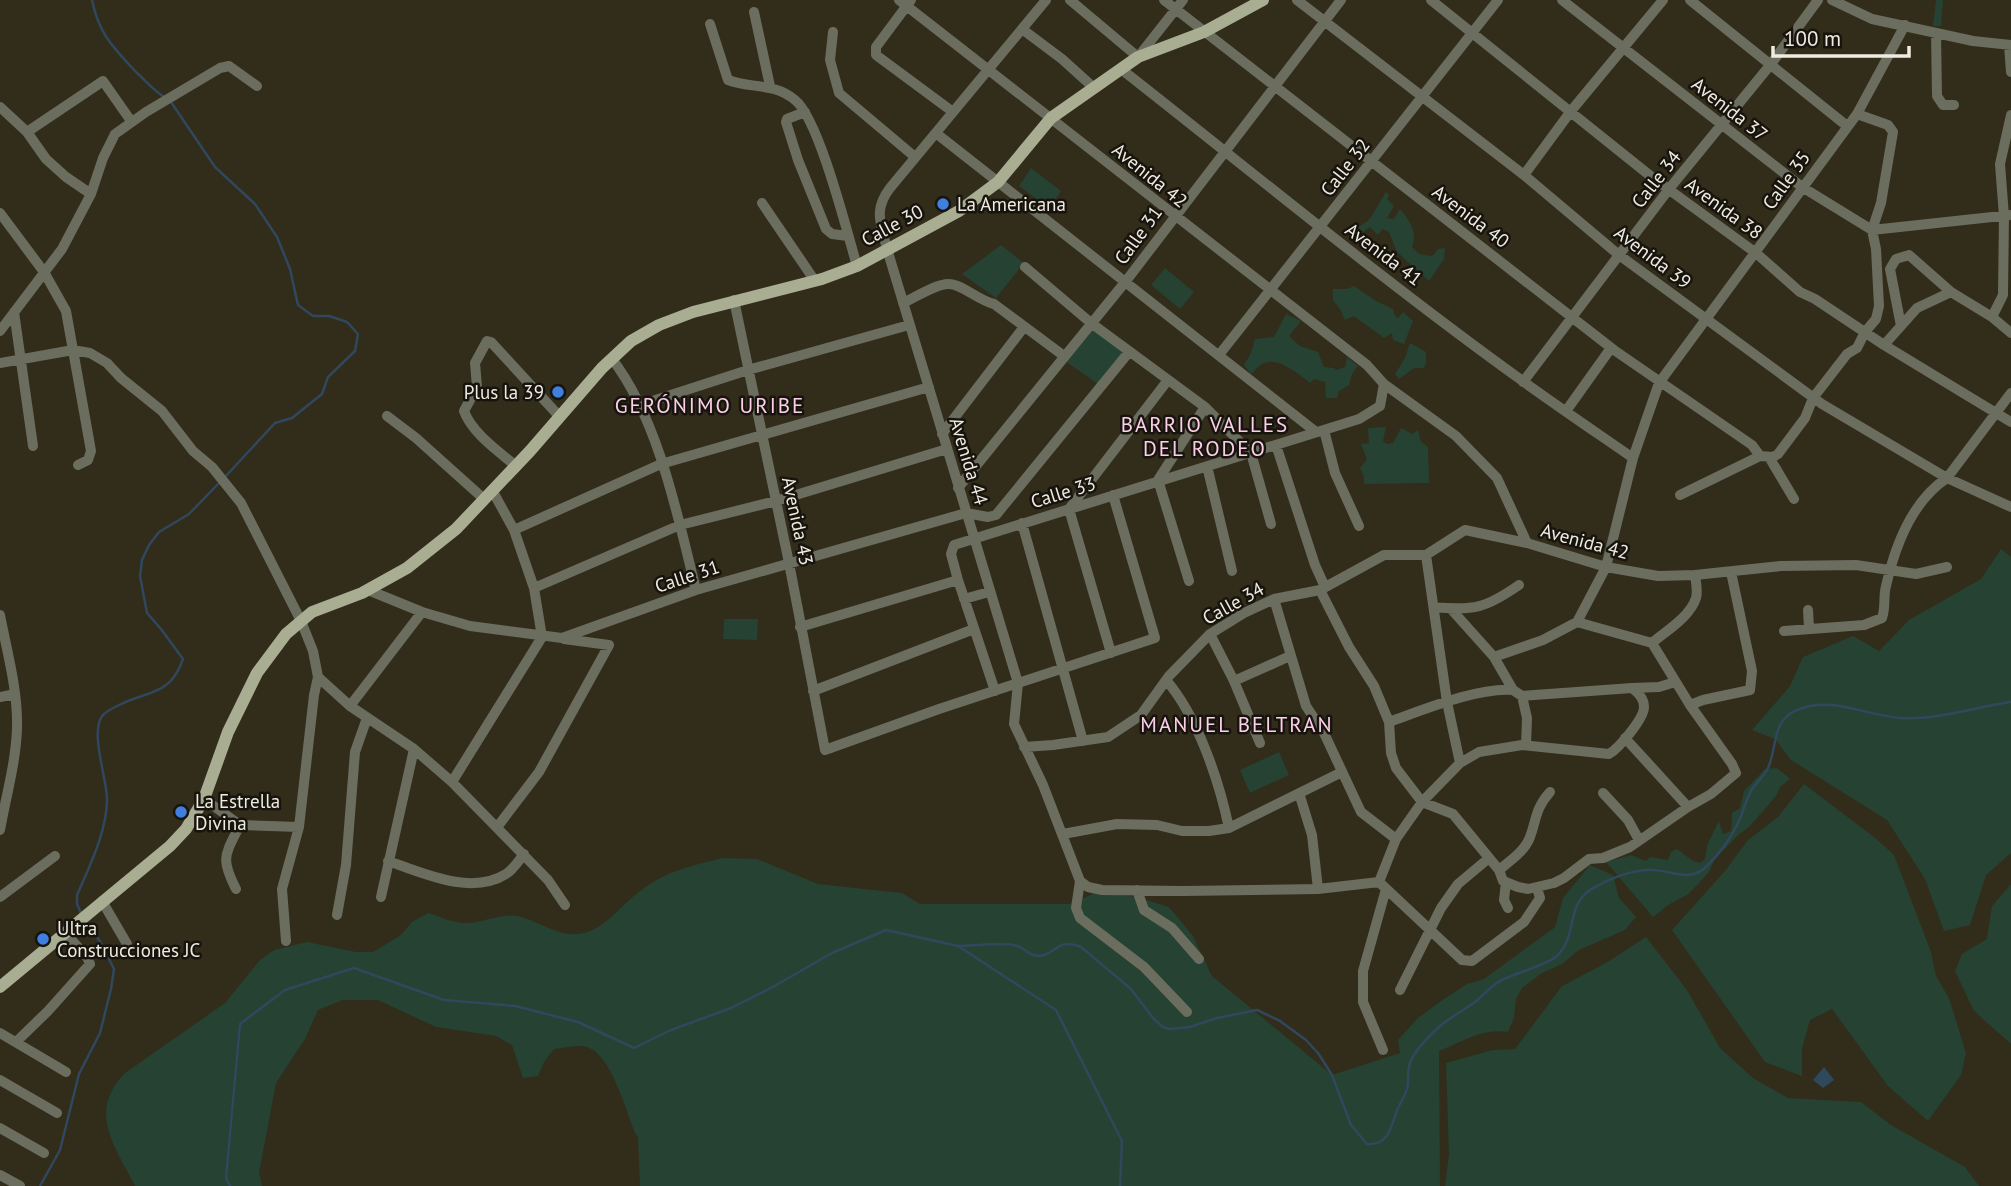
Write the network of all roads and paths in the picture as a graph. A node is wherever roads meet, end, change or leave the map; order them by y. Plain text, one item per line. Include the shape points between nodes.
1 (1046, 0) edge
2 (1070, 0) edge
3 (1164, 0) edge
4 (1183, 0) edge
5 (1263, 0) edge
6 (1297, 0) edge
7 (1341, 0) edge
8 (1431, 0) edge
9 (1498, 0) edge
10 (1562, 0) edge
11 (1662, 0) edge
12 (1690, 0) edge
13 (1818, 0) edge
14 (1832, 0) edge
15 (905, 2) edge
16 (1175, 9) junction
17 (754, 12) dead end
18 (1323, 22) junction
19 (710, 24) dead end
20 (1905, 26) junction
21 (1022, 29) junction
22 (833, 32) dead end
23 (1203, 32) junction
24 (1473, 32) junction
25 (1936, 33) junction
26 (2010, 45) edge
27 (1625, 49) junction
28 (1138, 57) junction
29 (1771, 65) junction
30 (1121, 69) junction
31 (987, 70) junction
32 (2011, 72) edge
33 (257, 86) dead end
34 (769, 86) junction
35 (1093, 87) junction
36 (1274, 88) junction
37 (1422, 97) junction
38 (1954, 105) dead end
39 (0, 107) edge
40 (1571, 111) junction
41 (804, 112) junction
42 (953, 112) junction
43 (1857, 114) junction
44 (2011, 115) edge
45 (1051, 118) junction
46 (131, 121) junction
47 (1722, 125) junction
48 (1847, 126) junction
49 (27, 132) junction
50 (937, 134) junction
51 (1224, 151) junction
52 (915, 157) junction
53 (1371, 163) junction
54 (1524, 175) junction
55 (998, 182) junction
56 (1802, 187) junction
57 (1669, 190) junction
58 (90, 194) junction
59 (762, 203) dead end
60 (0, 213) edge
61 (1173, 216) junction
62 (2007, 216) edge
63 (1320, 227) junction
64 (1872, 230) junction
65 (848, 236) junction
66 (887, 249) junction
67 (1756, 253) junction
68 (1619, 255) junction
69 (857, 266) junction
70 (1025, 267) dead end
71 (44, 272) junction
72 (815, 281) junction
73 (1126, 281) junction
74 (1271, 290) junction
75 (1951, 292) junction
76 (734, 300) junction
77 (903, 303) junction
78 (14, 312) junction
79 (1572, 316) junction
80 (1992, 317) junction
81 (1707, 319) junction
82 (1091, 323) junction
83 (909, 325) junction
84 (1901, 326) junction
85 (1024, 327) junction
86 (0, 331) edge
87 (1865, 332) junction
88 (2011, 333) edge
89 (1884, 345) junction
90 (1611, 348) junction
91 (73, 350) junction
92 (1129, 352) junction
93 (1219, 355) junction
94 (1064, 356) junction
95 (22, 359) junction
96 (612, 359) junction
97 (0, 363) edge
98 (748, 370) junction
99 (1168, 380) junction
100 (1523, 382) junction
101 (1659, 383) junction
102 (1384, 384) junction
103 (929, 387) junction
104 (2011, 393) edge
105 (1813, 398) junction
106 (640, 405) junction
107 (1205, 407) junction
108 (1566, 411) junction
109 (1996, 413) junction
110 (387, 416) dead end
111 (559, 416) junction
112 (2011, 422) edge
113 (1320, 431) junction
114 (762, 434) junction
115 (942, 434) junction
116 (1276, 445) junction
117 (33, 446) dead end
118 (947, 449) junction
119 (1251, 453) junction
120 (1765, 457) junction
121 (1633, 458) junction
122 (662, 464) junction
123 (78, 465) dead end
124 (516, 466) junction
125 (1207, 466) junction
126 (1947, 478) junction
127 (1158, 480) junction
128 (958, 488) junction
129 (488, 495) junction
130 (1113, 495) junction
131 (1680, 495) dead end
132 (1794, 499) dead end
133 (776, 502) junction
134 (2011, 507) edge
135 (1069, 509) junction
136 (966, 513) junction
137 (1022, 523) junction
138 (1271, 524) dead end
139 (680, 525) junction
140 (1359, 526) dead end
141 (514, 530) junction
142 (973, 538) junction
143 (1527, 543) junction
144 (1426, 555) junction
145 (789, 563) junction
146 (1606, 567) junction
147 (1947, 567) dead end
148 (1232, 571) dead end
149 (1891, 571) junction
150 (1731, 572) junction
151 (1695, 575) junction
152 (958, 580) junction
153 (1189, 581) dead end
154 (1519, 585) dead end
155 (534, 588) junction
156 (1322, 588) junction
157 (368, 590) junction
158 (696, 590) junction
159 (989, 592) junction
160 (964, 599) junction
161 (1274, 599) junction
162 (1434, 607) junction
163 (1451, 609) junction
164 (1808, 610) dead end
165 (422, 612) junction
166 (0, 615) edge
167 (301, 621) junction
168 (1577, 622) junction
169 (800, 627) junction
170 (1809, 628) junction
171 (974, 629) junction
172 (1784, 631) dead end
173 (1210, 634) junction
174 (542, 637) junction
175 (562, 638) junction
176 (2, 641) edge
177 (1652, 643) junction
178 (1111, 653) junction
179 (1290, 656) junction
180 (1494, 657) junction
181 (1064, 668) junction
182 (318, 677) junction
183 (1166, 680) junction
184 (1234, 681) junction
185 (1675, 682) junction
186 (1018, 683) junction
187 (1632, 688) junction
188 (813, 691) junction
189 (995, 691) junction
190 (1517, 693) junction
191 (15, 694) junction
192 (0, 697) edge
193 (1447, 702) junction
194 (1690, 705) junction
195 (350, 706) junction
196 (367, 718) junction
197 (1390, 722) junction
198 (1625, 738) junction
199 (1083, 741) junction
200 (1260, 743) dead end
201 (1526, 745) junction
202 (1024, 747) junction
203 (414, 749) junction
204 (1460, 763) junction
205 (1342, 772) junction
206 (452, 782) junction
207 (4, 785) edge
208 (1550, 792) dead end
209 (1299, 793) junction
210 (1603, 793) dead end
211 (204, 799) junction
212 (1422, 802) junction
213 (1688, 807) junction
214 (240, 825) junction
215 (498, 826) junction
216 (299, 827) junction
217 (1229, 828) junction
218 (0, 830) edge
219 (1063, 834) junction
220 (1396, 839) junction
221 (1639, 840) junction
222 (524, 854) junction
223 (55, 856) dead end
224 (1489, 858) junction
225 (388, 861) junction
226 (1499, 870) junction
227 (1080, 881) junction
228 (1506, 882) junction
229 (1383, 886) junction
230 (1538, 888) junction
231 (236, 889) dead end
232 (1138, 890) junction
233 (1318, 890) junction
234 (0, 897) edge
235 (381, 897) dead end
236 (102, 901) junction
237 (565, 905) dead end
238 (1508, 908) dead end
239 (337, 915) dead end
240 (1430, 929) junction
241 (65, 933) junction
242 (286, 941) dead end
243 (127, 943) dead end
244 (1199, 959) dead end
245 (0, 987) edge
246 (1400, 990) dead end
247 (1187, 1012) dead end
248 (0, 1032) edge
249 (16, 1042) junction
250 (1383, 1050) dead end
251 (66, 1072) dead end
252 (0, 1080) edge
253 (57, 1113) dead end
254 (0, 1128) edge
255 (44, 1153) dead end
256 (0, 1175) edge
257 (20, 1186) edge

1 - 21 street, Avenida 44
2 - 28 street
3 - 16 street, Avenida 40
4 - 16 street, Calle 30
5 - 23 main road, Calle 30
6 - 18 street, Avenida 39
7 - 18 street, Calle 31
8 - 24 street, Avenida 38
9 - 24 street, Calle 32
10 - 27 street, Avenida 37
11 - 27 street
12 - 29 street
13 - 29 street, Calle 34
14 - 20 street via 1872,19
15 - 31 street
15 - 42 street via 876,47 876,55
16 - 23 street, Avenida 40
16 - 28 street, Calle 30
17 - 34 street
18 - 36 street, Calle 31
18 - 37 street, Avenida 39
19 - 34 street via 728,80
20 - 25 street
20 - 43 street, Calle 35
21 - 31 street, Avenida 44
21 - 35 street
22 - 52 street via 830,60 839,93
23 - 28 main road, Calle 30
23 - 36 street, Avenida 40
24 - 37 street, Calle 32
24 - 40 street, Avenida 38
25 - 26 street
25 - 38 street via 1937,96 1943,105
26 - 32 street
27 - 40 street
27 - 47 street, Avenida 37
28 - 30 main road, Calle 30
29 - 47 street, Calle 34
29 - 48 street
30 - 35 main road, Calle 30
30 - 51 street, Avenida 41
31 - 42 street, Avenida 44
31 - 45 street
33 - 46 street via 229,66 220,68
34 - 41 street via 793,98
35 - 45 main road, Calle 30
36 - 51 street, Calle 31
36 - 53 street, Avenida 40
37 - 53 street, Calle 32
37 - 54 street, Avenida 39
39 - 49 street
40 - 54 street
40 - 57 street, Avenida 38
41 - 65 street via 822,151
41 - 65 street via 786,122 797,160 826,229
42 - 50 street, Avenida 44
43 - 48 street, Calle 35
43 - 64 street via 1888,125 1893,132
44 - 62 street via 2000,164
45 - 55 main road, Calle 30
45 - 61 street, Avenida 42
46 - 49 street via 103,81
46 - 58 street via 115,134
47 - 56 street, Avenida 37
47 - 57 street, Calle 34
48 - 56 street, Calle 35
49 - 58 street via 46,159
50 - 52 street, Avenida 44
50 - 55 street
51 - 61 street, Calle 31
51 - 63 street, Avenida 41
52 - 66 street, Avenida 44 via 881,201
53 - 63 street, Calle 32
53 - 79 street, Avenida 40
54 - 68 street, Avenida 39
55 - 66 main road, Calle 30 via 959,211
55 - 73 street
56 - 64 street, Avenida 37
56 - 67 street, Calle 35
57 - 67 street, Avenida 38
57 - 68 street, Calle 34
58 - 71 street via 62,249
59 - 72 street
60 - 71 street
61 - 73 street, Calle 31
61 - 74 street, Avenida 42
62 - 64 street
62 - 80 street via 2003,295
63 - 74 street, Calle 32
63 - 100 street, Avenida 41
64 - 87 street via 1879,306 1876,319
65 - 69 street
66 - 69 main road, Calle 30
66 - 77 street, Avenida 44
67 - 81 street, Calle 35
67 - 87 street, Avenida 38 via 1800,292
68 - 79 street, Calle 34
68 - 81 street, Avenida 39
69 - 72 main road, Calle 30
70 - 82 street
71 - 78 street
71 - 91 street via 66,311
72 - 76 main road, Calle 30
73 - 82 street, Calle 31
73 - 93 street
74 - 93 street, Calle 32
74 - 102 street, Avenida 42 via 1367,365
75 - 80 street
75 - 84 street via 1917,308
75 - 84 street via 1909,255 1896,260 1890,270
76 - 96 main road, Calle 30 via 659,325
76 - 98 street, Avenida 43
77 - 83 street, Avenida 44
77 - 85 street via 953,284 995,304
78 - 86 street
78 - 95 street
79 - 90 street, Avenida 40
79 - 100 street, Calle 34
80 - 88 street
81 - 101 street, Calle 35
81 - 105 street, Avenida 39
82 - 92 street
82 - 94 street, Calle 31
83 - 98 street
83 - 103 street, Avenida 44
84 - 89 street
85 - 94 street
85 - 115 street
87 - 89 street, Avenida 38
87 - 105 street via 1857,348 1847,354
89 - 109 street, Avenida 38
90 - 101 street, Avenida 40
90 - 108 street
91 - 95 street
91 - 123 street via 91,451 88,460
91 - 167 street via 107,363 162,411 193,451 212,467 241,503
92 - 99 street
92 - 136 street, Calle 31 via 996,515
93 - 113 street
94 - 128 street, Calle 31
95 - 97 street
95 - 117 street
96 - 106 street
96 - 111 main road, Calle 30
98 - 106 street
98 - 114 street, Avenida 43
99 - 107 street
99 - 135 street
100 - 108 street, Avenida 41
101 - 120 street, Avenida 40
101 - 121 street, Calle 35
102 - 113 street, Calle 33 via 1375,410
102 - 143 street, Avenida 42 via 1456,436 1497,478
103 - 114 street
103 - 115 street, Avenida 44
104 - 109 street
105 - 120 street via 1805,418 1778,454
105 - 126 street, Avenida 39
106 - 122 street
107 - 119 street
107 - 127 street
108 - 121 street, Avenida 41
109 - 112 street, Avenida 38
109 - 126 street
110 - 129 street
111 - 124 main road, Calle 30
111 - 124 street via 513,363 487,341 475,363 477,387 464,411
113 - 116 street, Calle 33
113 - 140 street
114 - 122 street
114 - 133 street, Avenida 43
115 - 118 street, Avenida 44
116 - 119 street, Calle 33
116 - 156 street
118 - 128 street, Avenida 44
118 - 133 street
119 - 125 street, Calle 33
119 - 138 street
120 - 131 street
120 - 132 street, Avenida 40
121 - 146 street, Calle 35
122 - 139 street
122 - 141 street
124 - 129 main road, Calle 30
125 - 127 street, Calle 33
125 - 148 street
126 - 134 street, Avenida 39
126 - 149 street via 1925,497 1900,537
127 - 130 street, Calle 33
127 - 153 street
128 - 136 street, Avenida 44
129 - 141 street
129 - 157 main road, Calle 30 via 456,529 407,568
130 - 135 street, Calle 33
130 - 178 street via 1155,638
133 - 139 street
133 - 145 street, Avenida 43
135 - 137 street, Calle 33
135 - 178 street
136 - 142 street, Avenida 44
136 - 145 street, Calle 31
137 - 142 street, Calle 33
137 - 181 street
139 - 155 street
139 - 158 street
141 - 155 street
142 - 152 street via 951,550
142 - 159 street, Avenida 44
143 - 144 street via 1465,530
143 - 146 street, Avenida 42
144 - 156 street, Calle 34 via 1384,555
144 - 162 street
145 - 158 street, Calle 31
145 - 169 street, Avenida 43
146 - 151 street, Avenida 42 via 1658,576
146 - 168 street, Calle 35
147 - 149 street, Avenida 42 via 1916,574
149 - 150 street, Avenida 42 via 1856,565
149 - 170 street via 1882,618 1864,625
150 - 151 street, Avenida 42
150 - 194 street via 1752,671 1749,690
151 - 177 street via 1693,603
152 - 160 street
152 - 169 street
154 - 163 street via 1490,604
155 - 174 street
156 - 161 street, Calle 34
156 - 197 street
157 - 165 street, Calle 31
157 - 167 main road, Calle 30 via 312,612
158 - 175 street, Calle 31
159 - 160 street
159 - 186 street, Avenida 44
160 - 171 street
161 - 173 street, Calle 34
161 - 179 street
162 - 163 street
162 - 193 street
163 - 180 street
164 - 170 street
165 - 174 street, Calle 31
165 - 195 street
166 - 176 street
167 - 182 street
167 - 211 main road, Calle 30 via 257,673 228,732
168 - 177 street
168 - 180 street
169 - 188 street, Avenida 43
170 - 172 street
171 - 188 street
171 - 189 street
173 - 183 street, Calle 34
173 - 184 street
174 - 175 street, Calle 31
174 - 206 street
175 - 215 street via 609,645 539,772
176 - 191 street
177 - 185 street
178 - 181 street
179 - 184 street
179 - 205 street via 1306,706
180 - 190 street
181 - 186 street
181 - 199 street
182 - 195 street
182 - 216 street
183 - 199 street, Calle 34 via 1141,715 1108,737
183 - 217 street via 1182,699 1216,778
184 - 200 street
185 - 187 street
185 - 194 street
186 - 189 street
186 - 202 street via 1014,724
187 - 190 street
187 - 198 street via 1644,707
188 - 189 street, Avenida 43 via 825,750
190 - 193 street via 1502,689
190 - 201 street via 1527,718
191 - 192 street
191 - 207 street via 15,756
193 - 197 street
193 - 204 street
194 - 213 street via 1736,773
195 - 196 street
196 - 203 street
196 - 239 street via 355,752
197 - 212 street via 1396,768
198 - 201 street via 1609,754
198 - 213 street
199 - 202 street, Calle 34
201 - 204 street via 1479,752
202 - 219 street
203 - 206 street
203 - 225 street
204 - 212 street
205 - 209 street
205 - 220 street via 1361,812
206 - 215 street
207 - 218 street
208 - 226 street via 1541,802 1529,839
209 - 217 street
209 - 233 street via 1312,835
210 - 221 street
211 - 214 street
211 - 236 main road, Calle 30 via 170,846
212 - 220 street
212 - 224 street via 1453,814
213 - 221 street
214 - 216 street
214 - 231 street via 224,859
215 - 222 street
216 - 242 street via 282,889
217 - 219 street via 1182,831 1117,824
219 - 227 street
220 - 229 street
221 - 230 street via 1619,853 1589,859 1564,878
222 - 225 street via 506,874 478,883 441,879
222 - 237 street
223 - 234 street
224 - 226 street
224 - 240 street via 1458,884
225 - 235 street
226 - 228 street
227 - 232 street via 1095,889
227 - 247 street via 1076,908 1080,918 1144,967
228 - 230 street
228 - 238 street
229 - 233 street
229 - 240 street
229 - 250 street via 1363,971 1363,1002
230 - 240 street via 1540,898 1524,922 1472,961 1462,960
232 - 233 street
232 - 244 street via 1144,910 1172,928
236 - 241 main road, Calle 30
236 - 243 street
240 - 246 street
241 - 245 main road, Calle 30
241 - 249 street via 90,964
248 - 249 street
249 - 251 street
252 - 253 street
254 - 255 street
256 - 257 street

